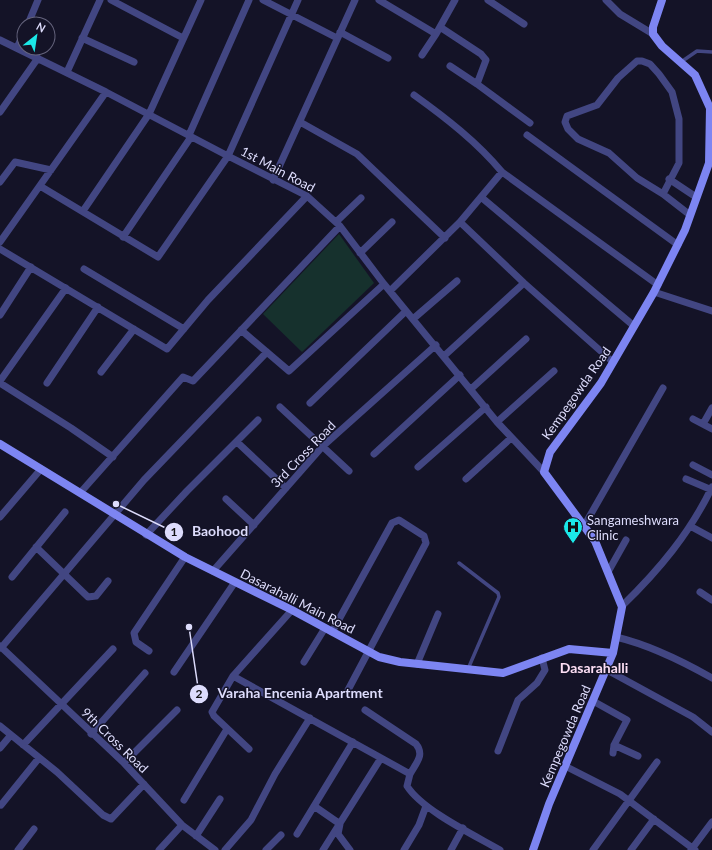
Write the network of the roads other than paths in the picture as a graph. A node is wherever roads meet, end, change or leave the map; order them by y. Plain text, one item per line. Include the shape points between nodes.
1 (38, 0) edge
2 (100, 0) edge
3 (111, 0) edge
4 (201, 0) edge
5 (249, 0) edge
6 (263, 0) edge
7 (298, 0) edge
8 (355, 0) edge
9 (379, 0) edge
10 (455, 0) edge
11 (488, 0) edge
12 (606, 0) edge
13 (662, 0) edge
14 (291, 14) junction
15 (31, 16) edge
16 (524, 24) dead end
17 (440, 27) junction
18 (436, 34) junction
19 (653, 34) junction
20 (339, 35) junction
21 (82, 38) junction
22 (183, 38) junction
23 (0, 40) edge
24 (16, 48) edge
25 (712, 52) edge
26 (422, 55) dead end
27 (34, 56) edge
28 (38, 58) junction
29 (388, 58) dead end
30 (134, 62) dead end
31 (681, 63) junction
32 (450, 66) dead end
33 (67, 72) junction
34 (477, 84) junction
35 (106, 92) junction
36 (414, 95) dead end
37 (711, 107) edge
38 (0, 112) edge
39 (149, 114) junction
40 (300, 122) junction
41 (530, 123) dead end
42 (527, 135) dead end
43 (190, 136) junction
44 (228, 156) junction
45 (51, 170) junction
46 (502, 172) junction
47 (273, 180) junction
48 (669, 180) junction
49 (0, 182) edge
50 (40, 186) junction
51 (663, 194) junction
52 (307, 196) junction
53 (481, 197) junction
54 (361, 198) dead end
55 (696, 198) junction
56 (83, 211) junction
57 (690, 215) junction
58 (392, 222) dead end
59 (460, 222) junction
60 (338, 224) junction
61 (123, 237) junction
62 (445, 238) junction
63 (0, 242) edge
64 (678, 245) junction
65 (0, 249) edge
66 (360, 253) junction
67 (31, 267) junction
68 (84, 269) dead end
69 (457, 282) dead end
70 (524, 283) junction
71 (384, 284) junction
72 (66, 288) junction
73 (656, 288) junction
74 (390, 291) junction
75 (98, 307) junction
76 (406, 311) junction
77 (712, 311) edge
78 (0, 315) edge
79 (413, 319) junction
80 (634, 326) junction
81 (134, 329) junction
82 (184, 329) junction
83 (241, 330) junction
84 (526, 339) dead end
85 (436, 346) junction
86 (268, 352) junction
87 (444, 356) junction
88 (613, 362) junction
89 (554, 371) dead end
90 (101, 372) dead end
91 (460, 375) junction
92 (0, 382) edge
93 (47, 383) dead end
94 (663, 388) dead end
95 (471, 389) junction
96 (310, 403) dead end
97 (280, 407) dead end
98 (486, 408) junction
99 (712, 409) edge
100 (693, 419) dead end
101 (258, 420) dead end
102 (497, 422) junction
103 (703, 424) junction
104 (712, 429) edge
105 (511, 438) junction
106 (238, 442) junction
107 (0, 444) edge
108 (322, 447) junction
109 (374, 454) dead end
110 (113, 457) junction
111 (693, 465) dead end
112 (418, 467) dead end
113 (42, 469) junction
114 (349, 471) dead end
115 (544, 472) junction
116 (712, 475) edge
117 (466, 479) dead end
118 (686, 479) dead end
119 (286, 488) junction
120 (712, 489) edge
121 (80, 493) junction
122 (226, 499) dead end
123 (65, 512) dead end
124 (114, 515) junction
125 (0, 517) edge
126 (254, 525) junction
127 (584, 526) junction
128 (690, 526) junction
129 (146, 535) junction
130 (712, 538) edge
131 (626, 540) dead end
132 (36, 547) junction
133 (185, 557) junction
134 (458, 563) dead end
135 (213, 571) junction
136 (608, 572) junction
137 (64, 575) junction
138 (12, 577) dead end
139 (108, 581) dead end
140 (235, 582) junction
141 (700, 592) dead end
142 (712, 600) edge
143 (622, 606) junction
144 (292, 610) junction
145 (438, 614) dead end
146 (328, 630) junction
147 (616, 637) junction
148 (1, 647) edge
149 (113, 649) dead end
150 (149, 651) dead end
151 (369, 652) junction
152 (613, 653) junction
153 (542, 658) junction
154 (304, 662) dead end
155 (416, 664) junction
156 (468, 670) junction
157 (607, 670) junction
158 (174, 672) dead end
159 (145, 673) dead end
160 (233, 676) junction
161 (712, 678) edge
162 (348, 690) dead end
163 (593, 701) junction
164 (61, 704) junction
165 (177, 710) dead end
166 (366, 710) dead end
167 (310, 718) junction
168 (0, 726) edge
169 (227, 729) junction
170 (712, 732) edge
171 (91, 734) junction
172 (11, 735) junction
173 (353, 742) junction
174 (23, 745) junction
175 (614, 745) junction
176 (0, 748) edge
177 (250, 749) dead end
178 (498, 751) dead end
179 (613, 753) dead end
180 (638, 756) dead end
181 (39, 758) junction
182 (381, 758) junction
183 (657, 762) dead end
184 (124, 764) junction
185 (565, 766) junction
186 (410, 774) junction
187 (144, 784) junction
188 (220, 798) dead end
189 (184, 800) dead end
190 (629, 801) junction
191 (1, 805) edge
192 (314, 806) junction
193 (426, 806) junction
194 (654, 819) junction
195 (712, 821) edge
196 (340, 824) junction
197 (182, 825) junction
198 (464, 828) junction
199 (34, 829) dead end
200 (297, 834) dead end
201 (281, 835) dead end
202 (196, 836) junction
203 (22, 849) edge
204 (159, 850) edge
205 (214, 850) edge
206 (225, 850) edge
207 (266, 850) edge
208 (323, 850) edge
209 (350, 850) edge
210 (404, 850) edge
211 (450, 850) edge
212 (500, 850) edge
213 (533, 850) edge
214 (593, 850) edge
215 (631, 850) edge
216 (693, 850) edge

1 - 15 street
2 - 21 street
3 - 22 street
4 - 22 street
5 - 43 street
6 - 14 street
7 - 14 street
8 - 20 street
9 - 18 street
10 - 17 street
11 - 16 street
12 - 19 street via 620,14
13 - 19 street
14 - 20 street
14 - 44 street
17 - 18 street
17 - 34 street via 486,60
18 - 26 street
19 - 31 street, Kempegowda Road
20 - 29 street
20 - 40 street
21 - 30 street
21 - 33 street
22 - 39 street
23 - 24 street, 1st Main Road
25 - 31 lane via 697,51
27 - 28 street, 1st Main Road
28 - 33 street, 1st Main Road
28 - 38 street
31 - 37 street, Kempegowda Road via 695,75
32 - 34 street
33 - 35 street, 1st Main Road
34 - 41 street
35 - 39 street, 1st Main Road
35 - 45 street
36 - 46 street via 447,118 491,158
37 - 55 street, Kempegowda Road via 709,163
39 - 43 street, 1st Main Road
39 - 56 street
40 - 47 street
40 - 62 street via 357,154
42 - 64 street
43 - 44 street, 1st Main Road
43 - 61 street
44 - 47 street, 1st Main Road
44 - 61 street via 158,257
45 - 49 street via 15,162
45 - 50 street
46 - 53 street
46 - 73 street
47 - 52 street, 1st Main Road
48 - 51 street
48 - 51 street via 679,163 679,119 672,92 650,64 637,61 618,78 597,105 571,113 565,122 568,129 578,138 609,153 637,178
48 - 55 street
50 - 56 street
50 - 63 street
51 - 57 street
52 - 60 street, 1st Main Road
52 - 82 street via 208,300
53 - 59 street
53 - 80 street
54 - 60 street
55 - 57 street, Kempegowda Road
56 - 61 street
57 - 64 street, Kempegowda Road
58 - 66 street
59 - 62 street
59 - 70 street
60 - 66 street, 1st Main Road
60 - 83 street
62 - 74 street
64 - 73 street, Kempegowda Road
65 - 67 street
66 - 71 street, 1st Main Road
67 - 72 street
67 - 78 street
68 - 82 street
69 - 79 street
70 - 87 street
70 - 88 street
71 - 74 street, 1st Main Road
71 - 86 street via 289,371
72 - 75 street
72 - 92 street
73 - 77 street
73 - 80 street, Kempegowda Road
74 - 76 street, 1st Main Road
75 - 81 street
75 - 93 street
76 - 79 street, 1st Main Road
76 - 96 street
79 - 85 street, 1st Main Road
80 - 88 street, Kempegowda Road
81 - 82 street via 167,349
81 - 90 street
83 - 86 street
83 - 110 street via 193,381 183,377
84 - 95 street
85 - 87 street, 1st Main Road
85 - 108 street, 3rd Cross Road
86 - 124 street via 144,480
87 - 91 street, 1st Main Road
88 - 115 street, Kempegowda Road via 601,383 550,452
89 - 102 street
91 - 95 street, 1st Main Road
91 - 109 street
92 - 110 street
94 - 127 street
95 - 98 street, 1st Main Road
97 - 108 street
98 - 102 street, 1st Main Road
98 - 112 street
99 - 103 street
100 - 103 street
101 - 106 street
102 - 105 street, 1st Main Road
103 - 104 street
105 - 115 street, 1st Main Road
105 - 117 street
106 - 119 street
106 - 129 street
107 - 113 street, Dasarahalli Main Road
108 - 114 street
108 - 119 street, 3rd Cross Road
110 - 121 street
111 - 116 street
113 - 121 street, Dasarahalli Main Road
113 - 125 street
115 - 127 street
118 - 120 street
119 - 126 street, 3rd Cross Road
120 - 128 street
121 - 124 street, Dasarahalli Main Road
122 - 126 street
123 - 132 street
124 - 129 street, Dasarahalli Main Road
124 - 137 street
126 - 135 street, 3rd Cross Road
127 - 136 street via 595,541
128 - 130 street
128 - 143 street via 681,542 651,578
129 - 133 street, Dasarahalli Main Road
131 - 136 street
132 - 137 street
132 - 138 street
133 - 135 street, Dasarahalli Main Road
133 - 150 street via 134,633 136,642
134 - 156 lane via 498,593 499,597
135 - 140 street, Dasarahalli Main Road
136 - 143 street
137 - 139 street via 88,598 96,596
137 - 148 street
140 - 144 street, Dasarahalli Main Road
140 - 158 street
141 - 142 street
143 - 147 street, Kempegowda Road
144 - 146 street, Dasarahalli Main Road
144 - 160 street
145 - 155 street
146 - 151 street, Dasarahalli Main Road
146 - 151 street via 392,523 399,520 424,536 426,543
146 - 154 street
147 - 152 street, Kempegowda Road
147 - 161 street via 663,653
148 - 164 street, 9th Cross Road
149 - 164 street
151 - 155 street, Dasarahalli Main Road via 379,657
151 - 162 street
152 - 153 street, Dasarahalli Main Road via 569,649
152 - 157 street, Kempegowda Road
153 - 156 street, Dasarahalli Main Road via 503,673
153 - 178 street via 545,670 537,683 518,700
155 - 156 street, Dasarahalli Main Road
157 - 163 street, Kempegowda Road
157 - 170 street via 692,716
159 - 171 street
160 - 167 street
160 - 169 street via 212,712
163 - 175 street via 627,720
163 - 185 street, Kempegowda Road
164 - 171 street, 9th Cross Road
164 - 174 street
165 - 184 street
166 - 186 street via 416,744 421,754
167 - 173 street
167 - 206 street via 275,774 251,820
168 - 172 street
169 - 177 street
169 - 189 street
171 - 184 street, 9th Cross Road
172 - 174 street
172 - 176 street
173 - 182 street
173 - 192 street
174 - 181 street
175 - 179 street
175 - 180 street
181 - 187 street via 103,815 111,819
181 - 191 street
182 - 186 street
182 - 196 street
183 - 190 street
184 - 187 street, 9th Cross Road
185 - 190 street via 594,779
185 - 213 street, Kempegowda Road
186 - 193 street via 407,786
187 - 197 street, 9th Cross Road
188 - 202 street
190 - 194 street
190 - 214 street
192 - 196 street
192 - 200 street
193 - 198 street
193 - 210 street via 419,825
194 - 215 street
194 - 216 street
195 - 216 street
196 - 208 street
196 - 209 street via 338,834
197 - 202 street, 9th Cross Road
197 - 204 street
198 - 211 street
198 - 212 street
199 - 203 street
201 - 207 street
202 - 205 street, 9th Cross Road

